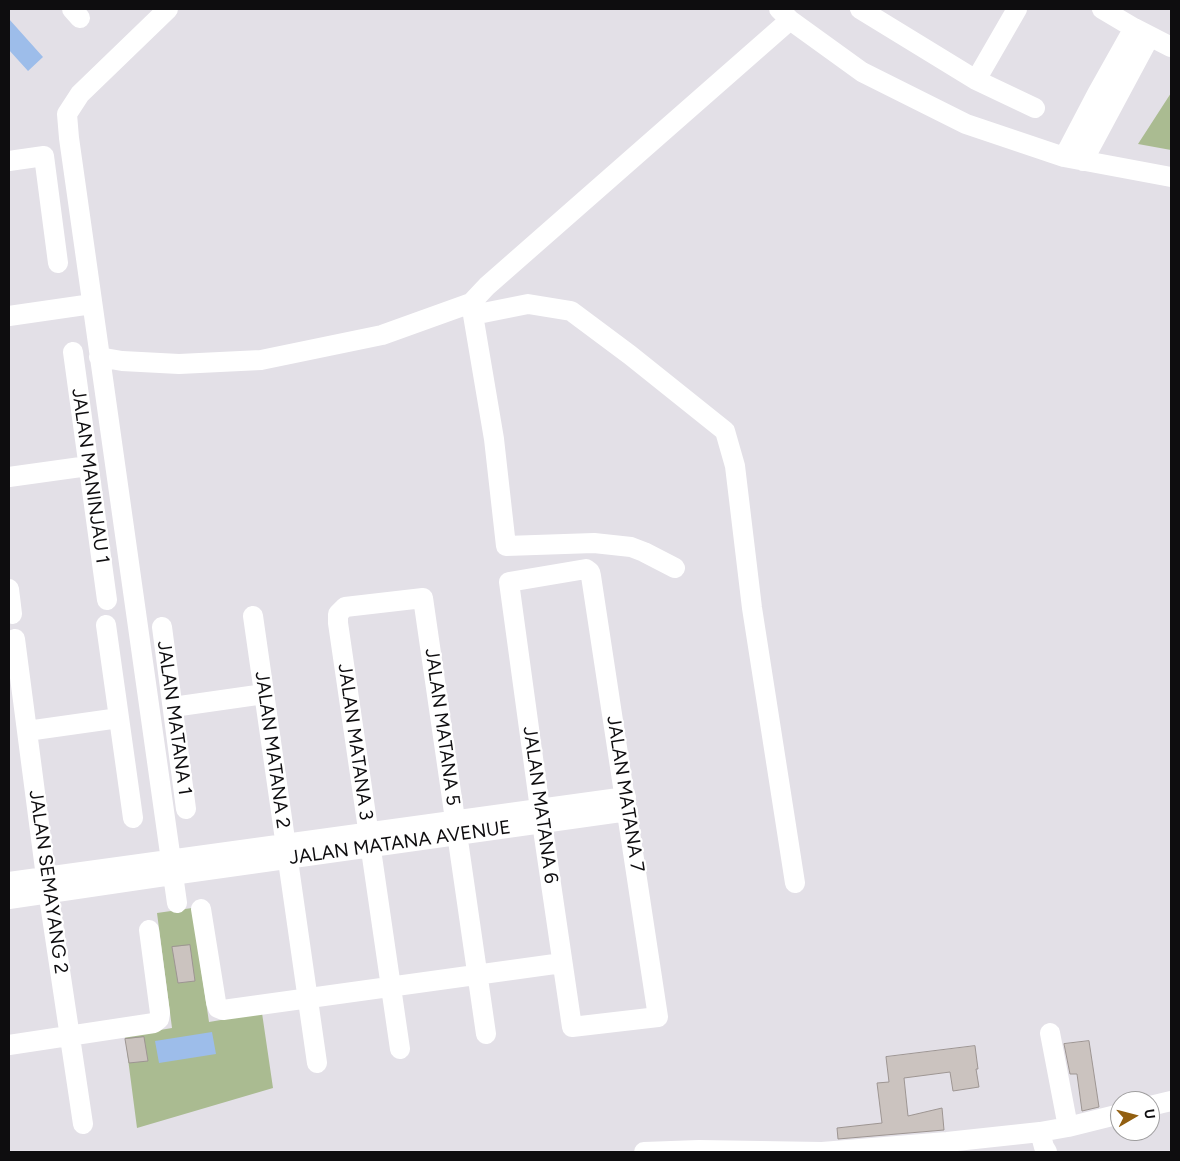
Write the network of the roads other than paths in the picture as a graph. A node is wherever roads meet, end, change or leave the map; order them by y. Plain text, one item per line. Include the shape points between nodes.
1 (168, 9) edge
2 (860, 9) edge
3 (1017, 9) edge
4 (1102, 9) edge
5 (784, 14) edge
6 (1142, 32) junction
7 (1171, 47) edge
8 (976, 80) junction
9 (1035, 108) dead end
10 (1074, 159) junction
11 (9, 161) edge
12 (1171, 177) edge
13 (58, 263) dead end
14 (91, 298) junction
15 (9, 304) edge
16 (472, 309) junction
17 (9, 316) edge
18 (72, 352) dead end
19 (99, 357) junction
20 (88, 466) junction
21 (9, 477) edge
22 (675, 568) dead end
23 (509, 582) joint
24 (9, 589) edge
25 (107, 600) dead end
26 (12, 614) dead end
27 (338, 614) joint
28 (253, 616) dead end
29 (106, 625) dead end
30 (162, 627) dead end
31 (15, 639) dead end
32 (264, 694) junction
33 (173, 707) junction
34 (119, 718) junction
35 (27, 731) junction
36 (627, 804) junction
37 (186, 809) dead end
38 (541, 816) junction
39 (133, 818) dead end
40 (456, 827) junction
41 (369, 840) junction
42 (286, 851) junction
43 (171, 867) junction
44 (9, 882) edge
45 (795, 883) dead end
46 (47, 885) junction
47 (9, 900) edge
48 (177, 903) dead end
49 (201, 909) dead end
50 (149, 930) dead end
51 (562, 964) junction
52 (478, 975) junction
53 (391, 987) junction
54 (308, 999) junction
55 (572, 1027) joint
56 (1050, 1033) dead end
57 (486, 1034) dead end
58 (70, 1036) junction
59 (9, 1045) edge
60 (400, 1049) dead end
61 (317, 1063) dead end
62 (1110, 1116) edge
63 (83, 1124) dead end
64 (1068, 1127) junction
65 (1043, 1142) edge
66 (644, 1152) edge

1 - 14 street via 80,94 67,114
2 - 8 street
3 - 8 street
4 - 6 street
5 - 10 street via 862,72 966,124
5 - 16 street via 487,286
6 - 7 street
6 - 10 street
8 - 9 street
10 - 12 street
11 - 13 street via 44,156
14 - 15 street
14 - 17 street
14 - 19 street
16 - 19 street via 382,335 261,360 179,364
16 - 22 street via 494,439 506,546 594,543 631,547
16 - 45 street via 528,304 571,311 725,431 735,466 752,608
18 - 20 street, JALAN MANINJAU 1
19 - 43 street
20 - 21 street
20 - 25 street, JALAN MANINJAU 1
23 - 36 street, JALAN MATANA 7 via 590,572
23 - 38 street, JALAN MATANA 6
24 - 26 street
27 - 40 street, JALAN MATANA 5 via 345,607 423,598
27 - 41 street, JALAN MATANA 3
28 - 32 street, JALAN MATANA 2
29 - 34 street
30 - 33 street, JALAN MATANA 1
31 - 35 street, JALAN SEMAYANG 2
32 - 33 street
32 - 42 street, JALAN MATANA 2
33 - 37 street, JALAN MATANA 1
34 - 35 street
34 - 39 street
35 - 46 street, JALAN SEMAYANG 2
36 - 38 street, JALAN MATANA AVENUE
36 - 55 street, JALAN MATANA 7 via 658,1017
38 - 40 street, JALAN MATANA AVENUE
38 - 51 street, JALAN MATANA 6
40 - 41 street, JALAN MATANA AVENUE
40 - 52 street, JALAN MATANA 5
41 - 42 street, JALAN MATANA AVENUE
41 - 53 street, JALAN MATANA 3
42 - 43 street, JALAN MATANA AVENUE
42 - 54 street, JALAN MATANA 2
43 - 46 street, JALAN MATANA AVENUE
43 - 48 street
44 - 46 street
46 - 47 street
46 - 58 street, JALAN SEMAYANG 2
49 - 54 street via 218,1008
50 - 58 street via 159,1019 154,1023
51 - 52 street
51 - 55 street, JALAN MATANA 6
52 - 53 street
52 - 57 street, JALAN MATANA 5
53 - 54 street
53 - 60 street, JALAN MATANA 3
54 - 61 street, JALAN MATANA 2
56 - 64 street
58 - 59 street
58 - 63 street, JALAN SEMAYANG 2
62 - 64 street
64 - 65 street
65 - 66 street via 947,1142 822,1152

